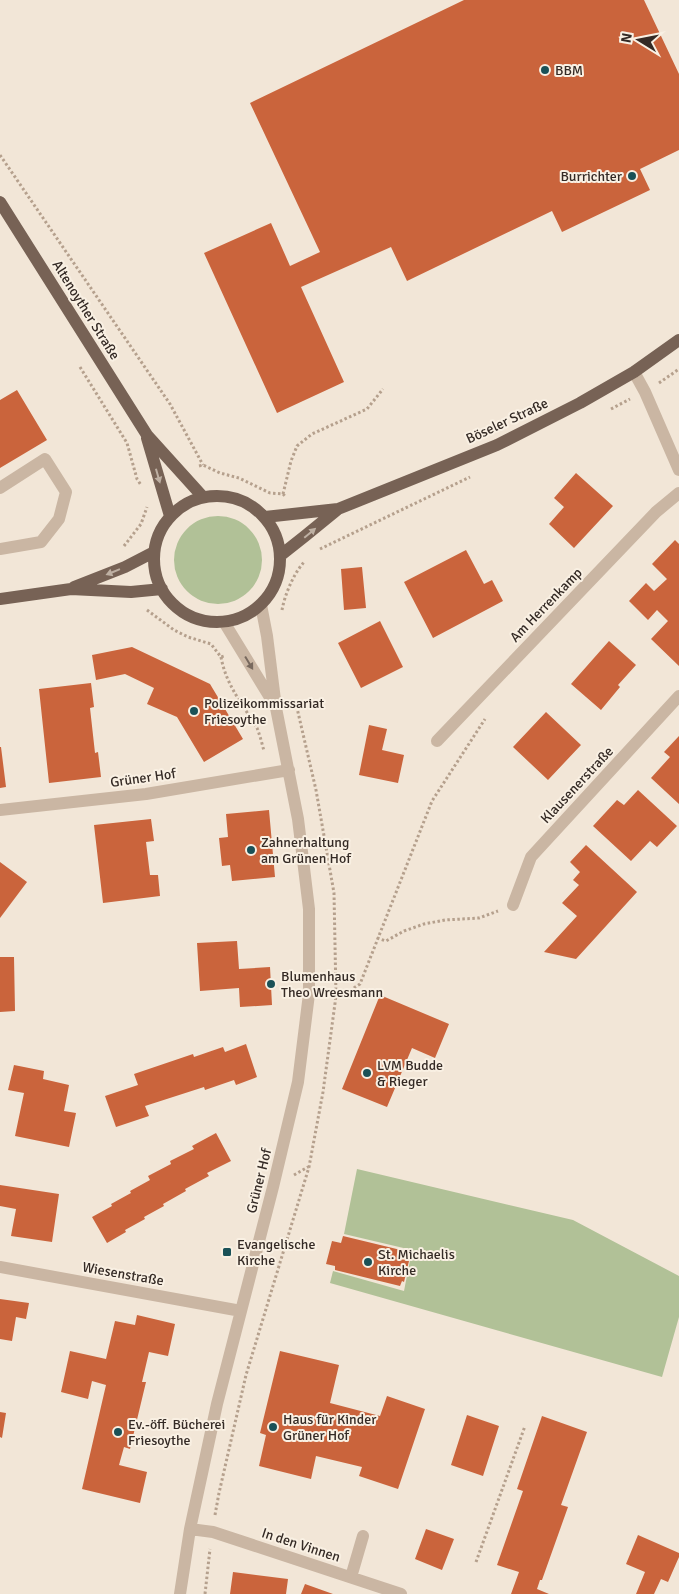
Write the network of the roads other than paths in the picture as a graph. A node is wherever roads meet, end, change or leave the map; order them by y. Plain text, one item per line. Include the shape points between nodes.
1 (0, 202) edge
2 (679, 340) edge
3 (634, 372) junction
4 (147, 435) junction
5 (679, 470) edge
6 (0, 488) edge
7 (679, 493) edge
8 (203, 497) junction
9 (338, 509) junction
10 (170, 516) junction
11 (265, 517) junction
12 (0, 550) edge
13 (154, 552) junction
14 (281, 555) junction
15 (71, 589) junction
16 (162, 589) junction
17 (0, 599) edge
18 (261, 605) junction
19 (224, 622) junction
20 (679, 696) edge
21 (276, 708) junction
22 (437, 741) dead end
23 (289, 770) junction
24 (0, 810) edge
25 (513, 905) road end
26 (0, 1267) edge
27 (241, 1310) junction
28 (190, 1528) junction
29 (363, 1536) dead end
30 (351, 1577) junction
31 (180, 1594) edge
32 (402, 1594) edge

1 - 4 main road, Altenoyther Straße
2 - 3 main road, Böseler Straße
3 - 5 street via 646,392
3 - 9 main road, Böseler Straße via 498,445
4 - 8 main road, Altenoyther Straße
4 -> 10 main road, Altenoyther Straße
6 - 12 street via 46,459 66,492 59,519 41,542
7 - 22 street, Am Herrenkamp via 656,512
8 - 10 main road via 185,504
8 - 11 main road via 237,498
9 - 11 main road, Böseler Straße
14 -> 9 main road, Böseler Straße
10 - 13 main road
11 - 14 main road via 276,535
13 -> 15 main road
13 - 16 main road via 155,571
14 - 18 main road via 279,573
15 - 16 main road via 131,592
15 - 17 main road
16 - 19 main road via 173,604 188,614 205,621
18 - 19 main road via 244,616
18 - 21 street, Grüner Hof
19 -> 21 street, Grüner Hof
20 - 25 street, Klausenerstraße via 531,857
21 - 23 street, Grüner Hof
23 - 24 street, Grüner Hof via 146,794
23 - 27 street, Grüner Hof via 309,909 309,994 298,1082
26 - 27 street, Wiesenstraße
27 - 28 street, Grüner Hof
28 - 30 street, In den Vinnen via 213,1532
28 - 31 street, Grüner Hof
29 - 30 street
30 - 32 street, In den Vinnen

